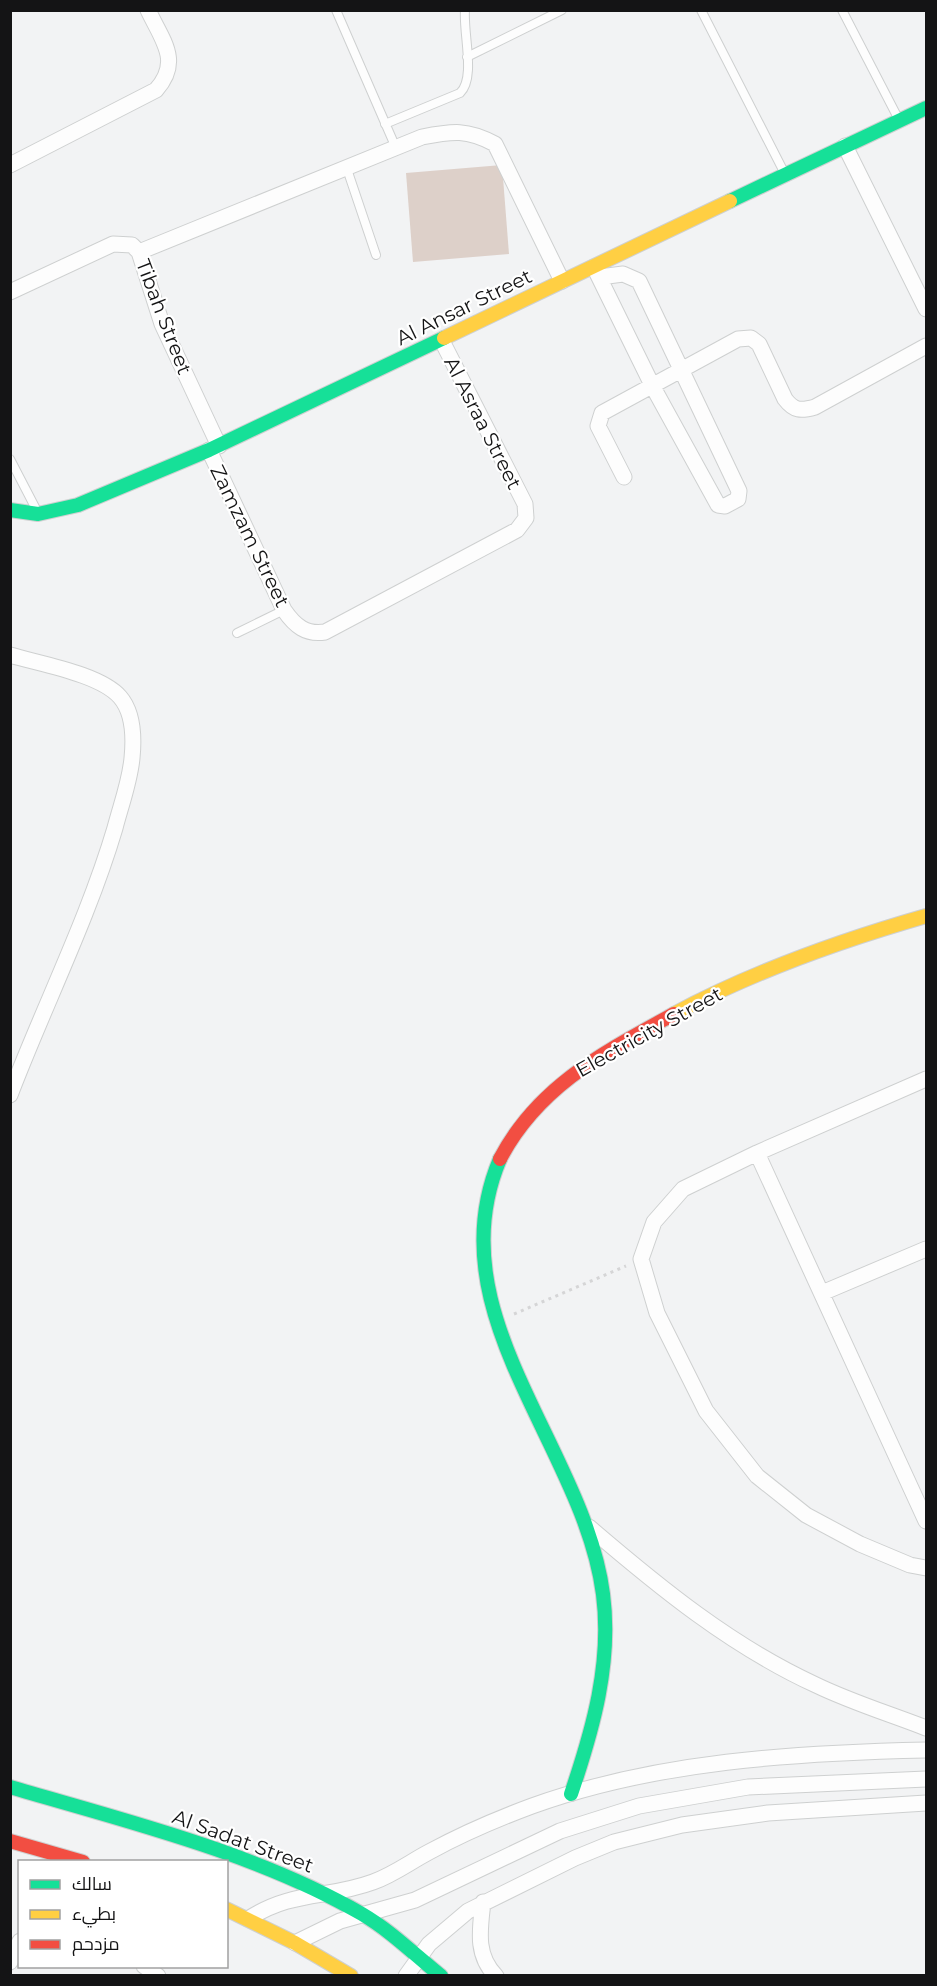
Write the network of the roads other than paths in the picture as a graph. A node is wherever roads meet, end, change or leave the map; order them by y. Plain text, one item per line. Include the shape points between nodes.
1 (148, 10) edge
2 (336, 10) edge
3 (465, 10) edge
4 (562, 10) edge
5 (701, 10) edge
6 (842, 10) edge
7 (467, 57) junction
8 (927, 108) edge
9 (900, 121) junction
10 (385, 124) junction
11 (845, 146) junction
12 (396, 148) junction
13 (10, 165) edge
14 (347, 169) junction
15 (784, 174) junction
16 (139, 252) junction
17 (376, 255) dead end
18 (597, 272) junction
19 (562, 281) junction
20 (10, 292) edge
21 (927, 309) edge
22 (442, 341) junction
23 (927, 346) edge
24 (681, 369) junction
25 (653, 387) junction
26 (214, 448) junction
27 (10, 459) edge
28 (624, 477) dead end
29 (10, 510) edge
30 (38, 514) junction
31 (288, 616) junction
32 (237, 633) dead end
33 (10, 655) edge
34 (927, 916) edge
35 (927, 1079) edge
36 (10, 1095) edge
37 (756, 1154) junction
38 (927, 1249) edge
39 (822, 1293) junction
40 (927, 1521) edge
41 (589, 1527) junction
42 (927, 1568) edge
43 (927, 1728) edge
44 (927, 1750) edge
45 (927, 1779) edge
46 (10, 1787) edge
47 (571, 1794) junction
48 (927, 1803) edge
49 (10, 1841) edge
50 (76, 1860) edge
51 (324, 1893) junction
52 (483, 1902) junction
53 (228, 1911) edge
54 (363, 1915) junction
55 (248, 1919) junction
56 (295, 1943) junction
57 (18, 1945) edge
58 (419, 1956) junction
59 (10, 1962) edge
60 (351, 1976) edge
61 (406, 1976) edge
62 (441, 1976) edge
63 (496, 1976) edge

1 - 13 street via 169,54 167,78 156,90
2 - 10 lane
3 - 7 lane
4 - 7 lane
5 - 15 lane
6 - 9 lane
7 - 10 lane via 468,82 460,93
8 - 9 street, Al Ansar Street
9 - 11 street, Al Ansar Street
10 - 12 lane
11 - 15 street, Al Ansar Street
11 - 21 street
12 - 14 street
12 - 19 street via 422,136 451,131 475,134 495,144
14 - 16 street
14 - 17 lane
15 - 18 street, Al Ansar Street
16 - 20 street, Tibah Street via 132,245 113,244
16 - 26 street, Tibah Street via 162,324
18 - 19 street, Al Ansar Street
18 - 24 street via 623,274 639,281
18 - 25 street
19 - 22 street, Al Ansar Street
22 - 26 street, Al Ansar Street
22 - 31 street, Al Asraa Street via 525,504 526,518 517,530 326,632 304,631
23 - 24 street via 804,410 791,407 785,399 759,344 751,338 738,339
24 - 25 street
24 - 25 street via 739,491 738,498 725,506 718,505
25 - 28 street via 602,413 598,426
26 - 30 street, Al Ansar Street via 78,505
26 - 31 street, Zamzam Street
27 - 30 lane
29 - 30 street, Al Ansar Street
31 - 32 lane
33 - 36 street via 109,687 128,711 132,749 124,795 106,856
34 - 41 street, Electricity Street via 791,959 654,1024 563,1080 526,1120 499,1161 484,1235 487,1282 496,1322
35 - 37 street
37 - 39 street
37 - 42 street via 683,1189 654,1222 641,1259 657,1312 706,1411 757,1476 806,1515 860,1544
38 - 39 street
39 - 40 street
41 - 43 street, Electricity Street via 662,1589 735,1642 816,1686
41 - 47 street, Electricity Street via 608,1638 600,1704
44 - 47 street via 752,1760 652,1775
45 - 54 street via 748,1787 639,1806 560,1831 415,1900
46 - 51 street, Al Sadat Street via 163,1832
47 - 51 street via 498,1819 374,1882
48 - 52 street via 768,1813 682,1825 604,1846
49 - 50 street
51 - 54 street, Al Sadat Street
51 - 55 street via 292,1898
52 - 58 street via 454,1921
52 - 63 street via 479,1939 483,1958
53 - 55 street
54 - 56 street via 339,1921
54 - 58 street, Al Sadat Street
55 - 56 street
56 - 60 street
57 - 59 street
58 - 61 street
58 - 62 street, Al Sadat Street

